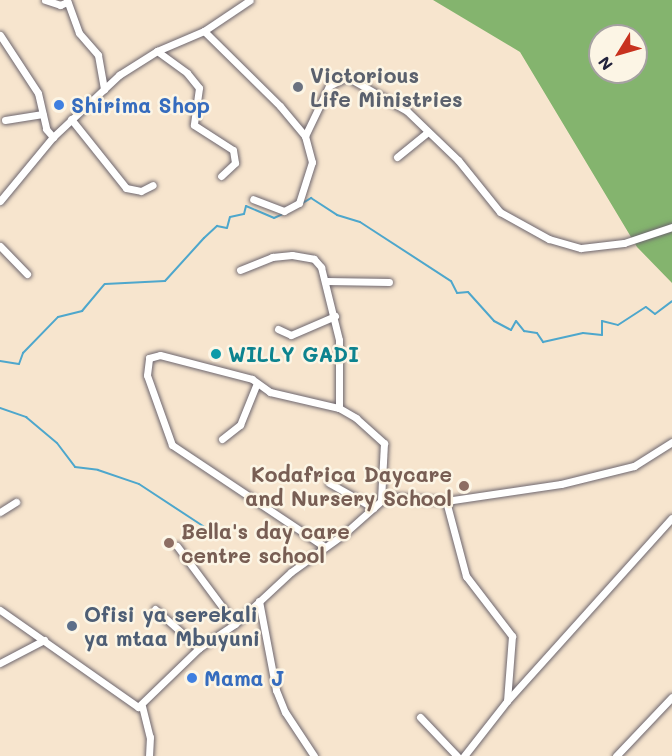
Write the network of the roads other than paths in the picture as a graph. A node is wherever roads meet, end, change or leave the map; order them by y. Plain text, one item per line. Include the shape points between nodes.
1 (45, 0) edge
2 (250, 0) edge
3 (67, 1) edge
4 (204, 31) junction
5 (0, 35) edge
6 (157, 51) junction
7 (104, 89) junction
8 (43, 114) junction
9 (71, 119) junction
10 (6, 120) dead end
11 (428, 132) junction
12 (305, 136) junction
13 (53, 137) junction
14 (397, 157) dead end
15 (221, 176) dead end
16 (153, 185) dead end
17 (253, 199) dead end
18 (0, 201) edge
19 (672, 227) edge
20 (0, 246) edge
21 (240, 270) dead end
22 (27, 274) dead end
23 (326, 281) junction
24 (389, 282) dead end
25 (335, 316) junction
26 (278, 329) dead end
27 (257, 383) junction
28 (339, 408) junction
29 (222, 439) dead end
30 (672, 442) edge
31 (329, 483) dead end
32 (381, 501) junction
33 (446, 501) junction
34 (16, 502) dead end
35 (374, 508) junction
36 (0, 512) edge
37 (672, 518) edge
38 (177, 546) dead end
39 (326, 548) junction
40 (259, 601) junction
41 (155, 609) dead end
42 (0, 610) edge
43 (235, 624) junction
44 (44, 639) junction
45 (199, 648) junction
46 (0, 663) edge
47 (672, 697) edge
48 (507, 701) junction
49 (142, 706) junction
50 (420, 717) dead end
51 (149, 756) edge
52 (314, 756) edge
53 (457, 756) edge
54 (464, 756) edge
55 (616, 756) edge

1 - 3 street via 60,5
2 - 4 street
3 - 7 street via 73,23 101,63
4 - 6 street
4 - 12 street
5 - 8 street via 38,93
6 - 7 street
6 - 15 street via 188,73 199,88 194,125 234,150 235,163
7 - 9 street
8 - 10 street
8 - 13 street via 46,129
9 - 13 street
9 - 16 street via 126,188 141,191
11 - 12 street via 407,111 347,77 329,86
11 - 14 street
11 - 19 street via 458,160 500,212 571,248 624,243
12 - 17 street via 312,162 299,203 284,212
13 - 18 street
20 - 22 street
21 - 23 street via 272,257 302,256 318,262
23 - 24 street
23 - 25 street
25 - 26 street via 298,333
25 - 28 street via 341,361
27 - 28 street via 278,394
27 - 29 street via 240,425
27 - 39 street via 160,355 149,358 146,367 172,445
28 - 32 street via 372,429 384,444
30 - 33 street via 634,466
31 - 35 street
32 - 33 street via 395,497
32 - 35 street
33 - 48 street via 466,576 512,636
34 - 36 street
35 - 39 street
37 - 48 street
38 - 43 street
39 - 40 street
40 - 43 street
40 - 52 street via 276,690 285,712
41 - 45 street
42 - 44 street
43 - 45 street
44 - 46 street
44 - 49 street via 127,702
45 - 49 street
47 - 55 street
48 - 54 street
49 - 51 street via 150,737
50 - 53 street

